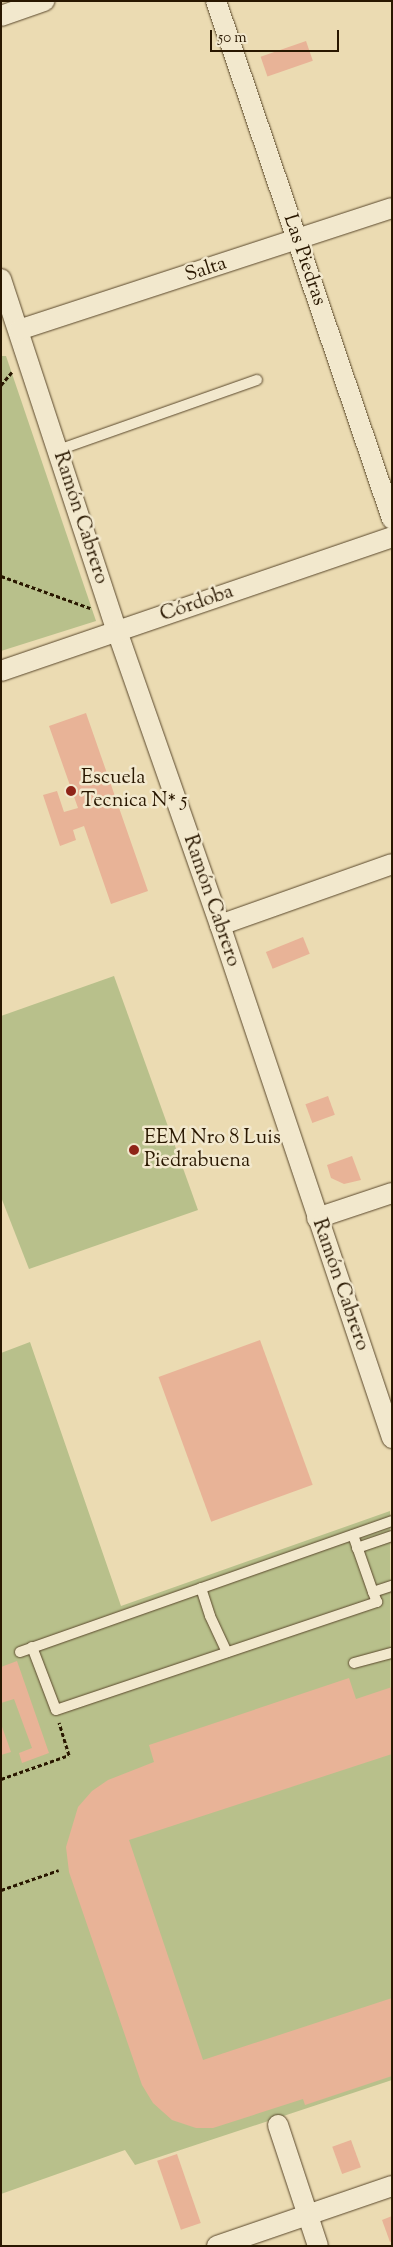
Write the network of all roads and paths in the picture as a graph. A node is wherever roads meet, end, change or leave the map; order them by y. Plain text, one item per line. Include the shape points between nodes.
1 (44, 1) edge
2 (216, 1) edge
3 (1, 16) edge
4 (392, 208) edge
5 (298, 240) junction
6 (1, 279) edge
7 (6, 308) edge
8 (19, 330) junction
9 (257, 380) dead end
10 (58, 450) junction
11 (392, 518) edge
12 (392, 537) edge
13 (1, 576) edge
14 (115, 624) junction
15 (1, 671) edge
16 (392, 864) edge
17 (220, 925) junction
18 (392, 1193) edge
19 (317, 1218) junction
20 (392, 1438) edge
21 (392, 1521) edge
22 (352, 1535) junction
23 (392, 1536) edge
24 (357, 1548) junction
25 (392, 1586) edge
26 (201, 1588) junction
27 (373, 1592) junction
28 (32, 1647) junction
29 (20, 1652) dead end
30 (227, 1652) junction
31 (392, 1653) edge
32 (354, 1663) dead end
33 (56, 1710) junction
34 (1, 1778) edge
35 (59, 1870) dead end
36 (1, 1890) edge
37 (278, 2125) dead end
38 (392, 2186) edge
39 (307, 2215) junction
40 (217, 2246) edge
41 (318, 2246) edge

1 - 3 street
2 - 5 street, Las Piedras
4 - 5 street, Salta
5 - 8 street, Salta
5 - 11 street, Las Piedras
6 - 7 street, Ramón Cabrero
7 - 8 street, Ramón Cabrero
8 - 10 street, Ramón Cabrero
9 - 10 lane
10 - 14 street, Ramón Cabrero
12 - 14 street, Córdoba
13 - 14 path
14 - 15 street, Córdoba
14 - 17 street, Ramón Cabrero
16 - 17 street
17 - 19 street, Ramón Cabrero
18 - 19 street
19 - 20 street, Ramón Cabrero
21 - 22 lane
22 - 24 lane
22 - 26 lane
23 - 24 lane
24 - 27 lane
25 - 27 lane
26 - 28 lane
26 - 30 lane
27 - 30 lane via 377,1602
28 - 29 lane
28 - 33 lane
30 - 33 lane
31 - 32 lane
33 - 34 path via 69,1756
35 - 36 path
37 - 39 street
38 - 39 street
39 - 40 street
39 - 41 street

